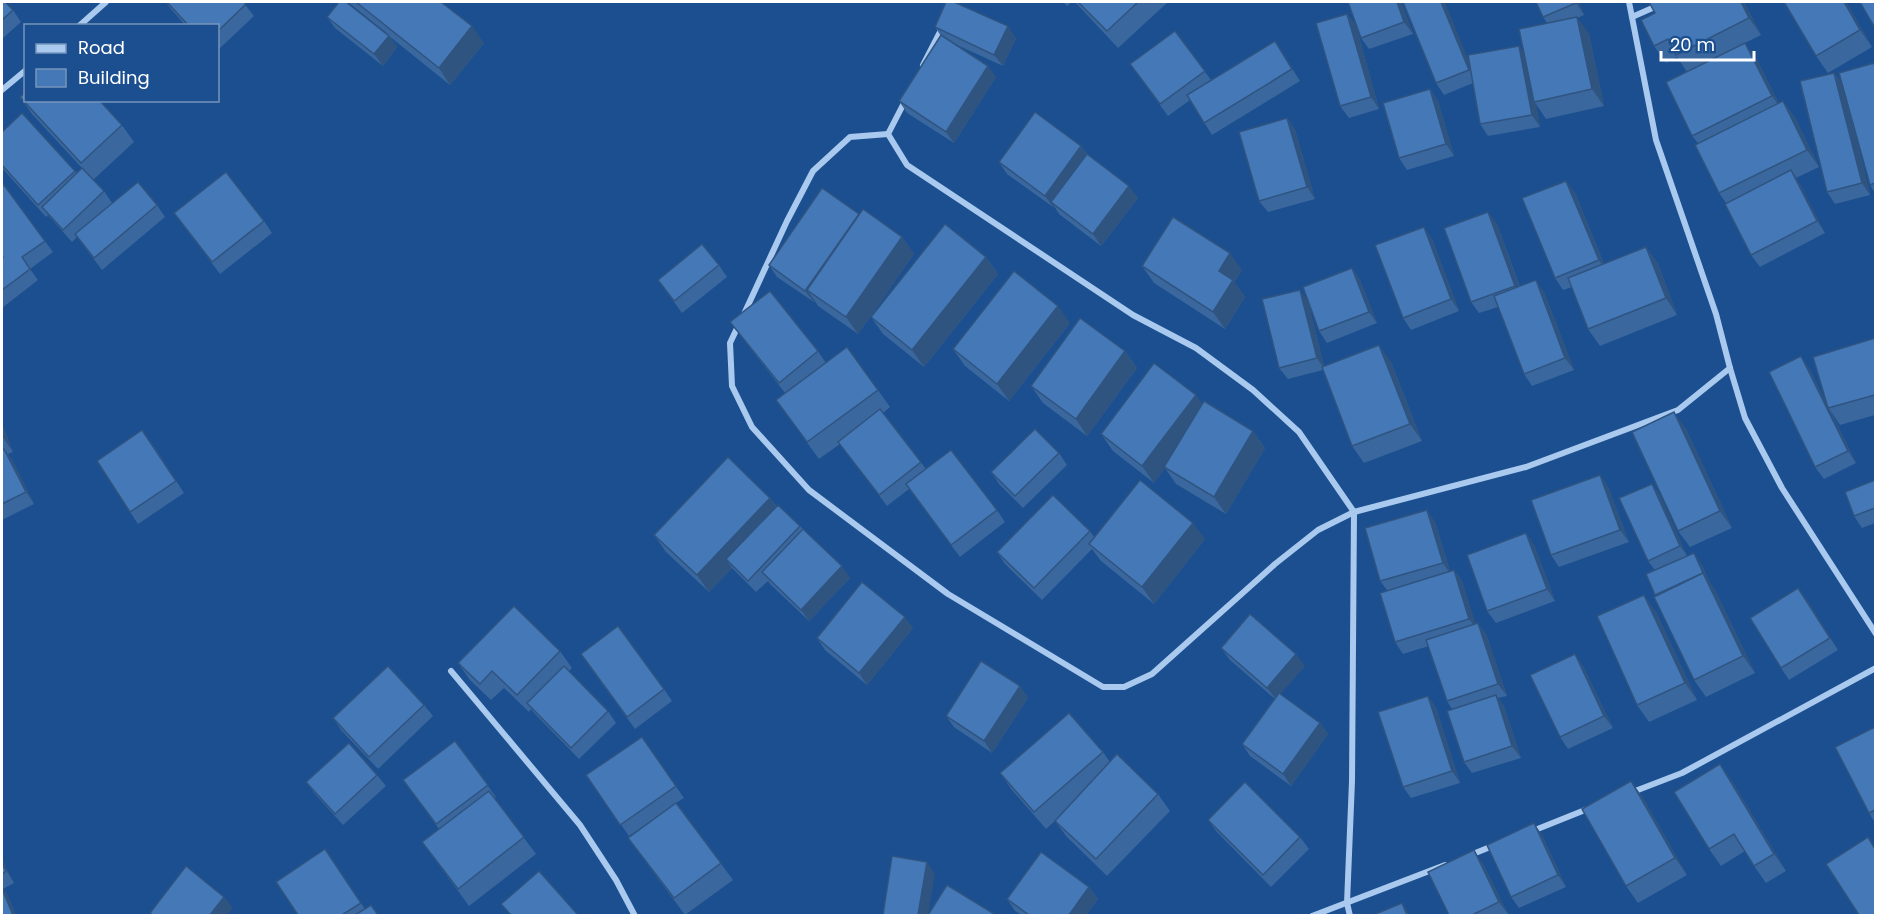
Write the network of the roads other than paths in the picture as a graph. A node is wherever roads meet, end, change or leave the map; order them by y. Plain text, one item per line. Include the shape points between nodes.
1 (106, 2) edge
2 (1629, 2) edge
3 (1666, 2) edge
4 (1632, 17) junction
5 (945, 22) edge
6 (81, 24) edge
7 (24, 72) edge
8 (919, 73) edge
9 (2, 90) edge
10 (909, 93) edge
11 (888, 134) junction
12 (1730, 368) junction
13 (1354, 512) junction
14 (1875, 634) edge
15 (1875, 668) edge
16 (451, 671) dead end
17 (1626, 794) edge
18 (1592, 807) edge
19 (1525, 833) edge
20 (1503, 842) edge
21 (1458, 859) edge
22 (1447, 864) edge
23 (1347, 903) junction
24 (635, 915) edge
25 (1312, 915) edge
26 (1350, 915) edge

1 - 6 street
2 - 4 street
3 - 4 street
4 - 12 street via 1656,140 1716,314
5 - 8 street
7 - 9 street
10 - 11 street
11 - 13 street via 907,165 1133,315 1196,348 1254,390 1299,432
11 - 13 street via 850,137 813,171 730,343 732,386 752,428 809,490 948,594 1104,687 1124,687 1152,674 1283,557 1318,530
12 - 13 street via 1678,410 1526,467
12 - 14 street via 1745,418 1782,488
13 - 23 street
15 - 17 street via 1682,773
16 - 24 street via 580,825
18 - 19 street
20 - 21 street
22 - 23 street
23 - 25 street
23 - 26 street

